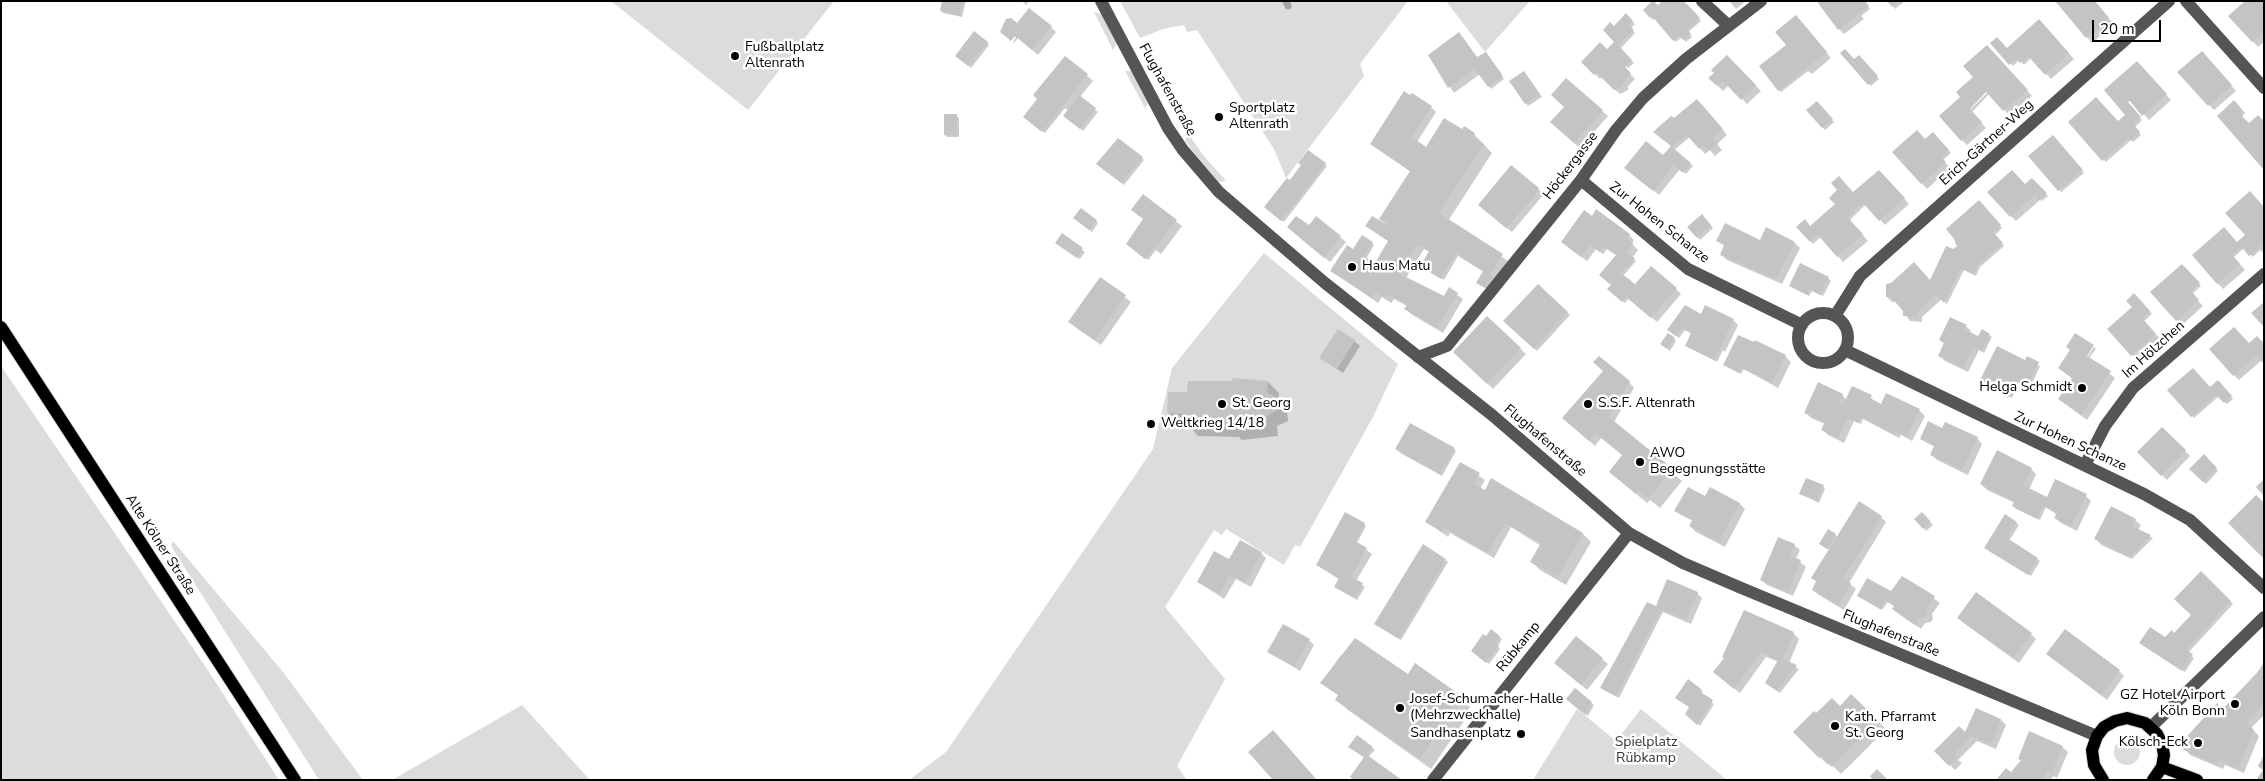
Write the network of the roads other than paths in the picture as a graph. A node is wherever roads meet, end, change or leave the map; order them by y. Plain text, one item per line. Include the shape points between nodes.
1 (1101, 1) edge
2 (1702, 1) edge
3 (1761, 1) edge
4 (2169, 1) edge
5 (2186, 1) edge
6 (1729, 26) junction
7 (2264, 88) edge
8 (1581, 180) junction
9 (2264, 274) edge
10 (1835, 316) junction
11 (1802, 325) junction
12 (1, 326) edge
13 (1845, 350) junction
14 (1418, 357) junction
15 (2085, 465) junction
16 (1630, 533) junction
17 (2264, 588) edge
18 (2264, 617) edge
19 (2151, 727) junction
20 (2097, 736) junction
21 (2162, 766) junction
22 (2101, 779) edge
23 (295, 780) edge
24 (1433, 780) edge
25 (2153, 780) edge
26 (2197, 780) edge

1 - 14 street, Flughafenstraße via 1168,128 1219,192
2 - 6 street
3 - 6 street, Höckergasse
4 - 10 street, Erich-Gärtner-Weg via 1860,276
5 - 7 street
6 - 8 street, Höckergasse via 1643,98
8 - 11 street, Zur Hohen Schanze via 1688,269
8 - 14 street, Höckergasse via 1447,346
9 - 15 street, Im Hölzchen via 2133,388 2105,426
10 - 11 street via 1816,314
10 - 13 street via 1846,328
11 - 13 street via 1799,345 1808,358 1828,362
12 - 23 main road, Alte Kölner Straße
13 - 15 street, Zur Hohen Schanze
14 - 16 street, Flughafenstraße
15 - 17 street, Zur Hohen Schanze via 2190,520
16 - 20 street, Flughafenstraße via 1683,563
16 - 24 street, Rübkamp
18 - 19 street
19 - 20 main road via 2127,718 2104,727
19 - 21 main road via 2162,744
20 - 22 main road via 2092,750 2094,765
21 - 25 main road
21 - 26 main road

